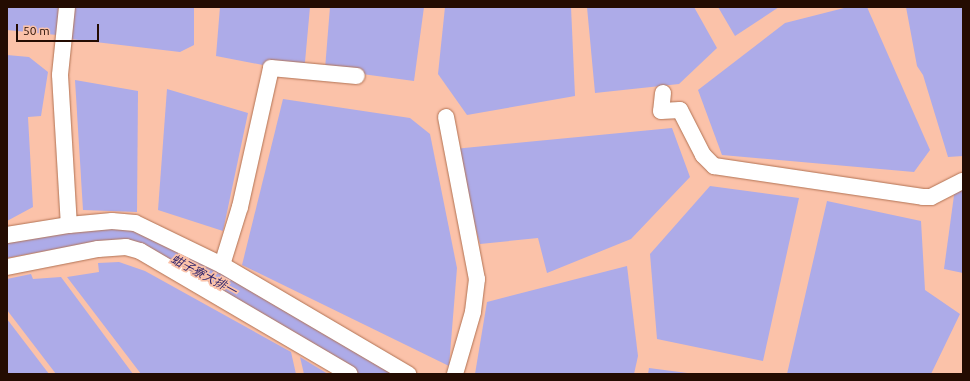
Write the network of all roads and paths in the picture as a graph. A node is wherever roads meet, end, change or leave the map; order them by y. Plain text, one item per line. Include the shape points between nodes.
1 (67, 7) edge
2 (356, 76) dead end
3 (663, 93) dead end
4 (446, 117) dead end
5 (963, 181) edge
6 (69, 224) junction
7 (7, 235) edge
8 (222, 266) junction
9 (7, 267) edge
10 (350, 374) edge
11 (408, 374) edge
12 (455, 374) edge

1 - 6 lane via 60,75
2 - 8 lane via 271,68 244,192
3 - 5 lane via 661,111 680,110 703,155 714,166 923,197 934,196 946,187
4 - 12 lane via 477,279 473,312
6 - 7 lane
6 - 8 lane via 112,221 135,223
8 - 11 lane
9 - 10 lane via 98,249 133,249

